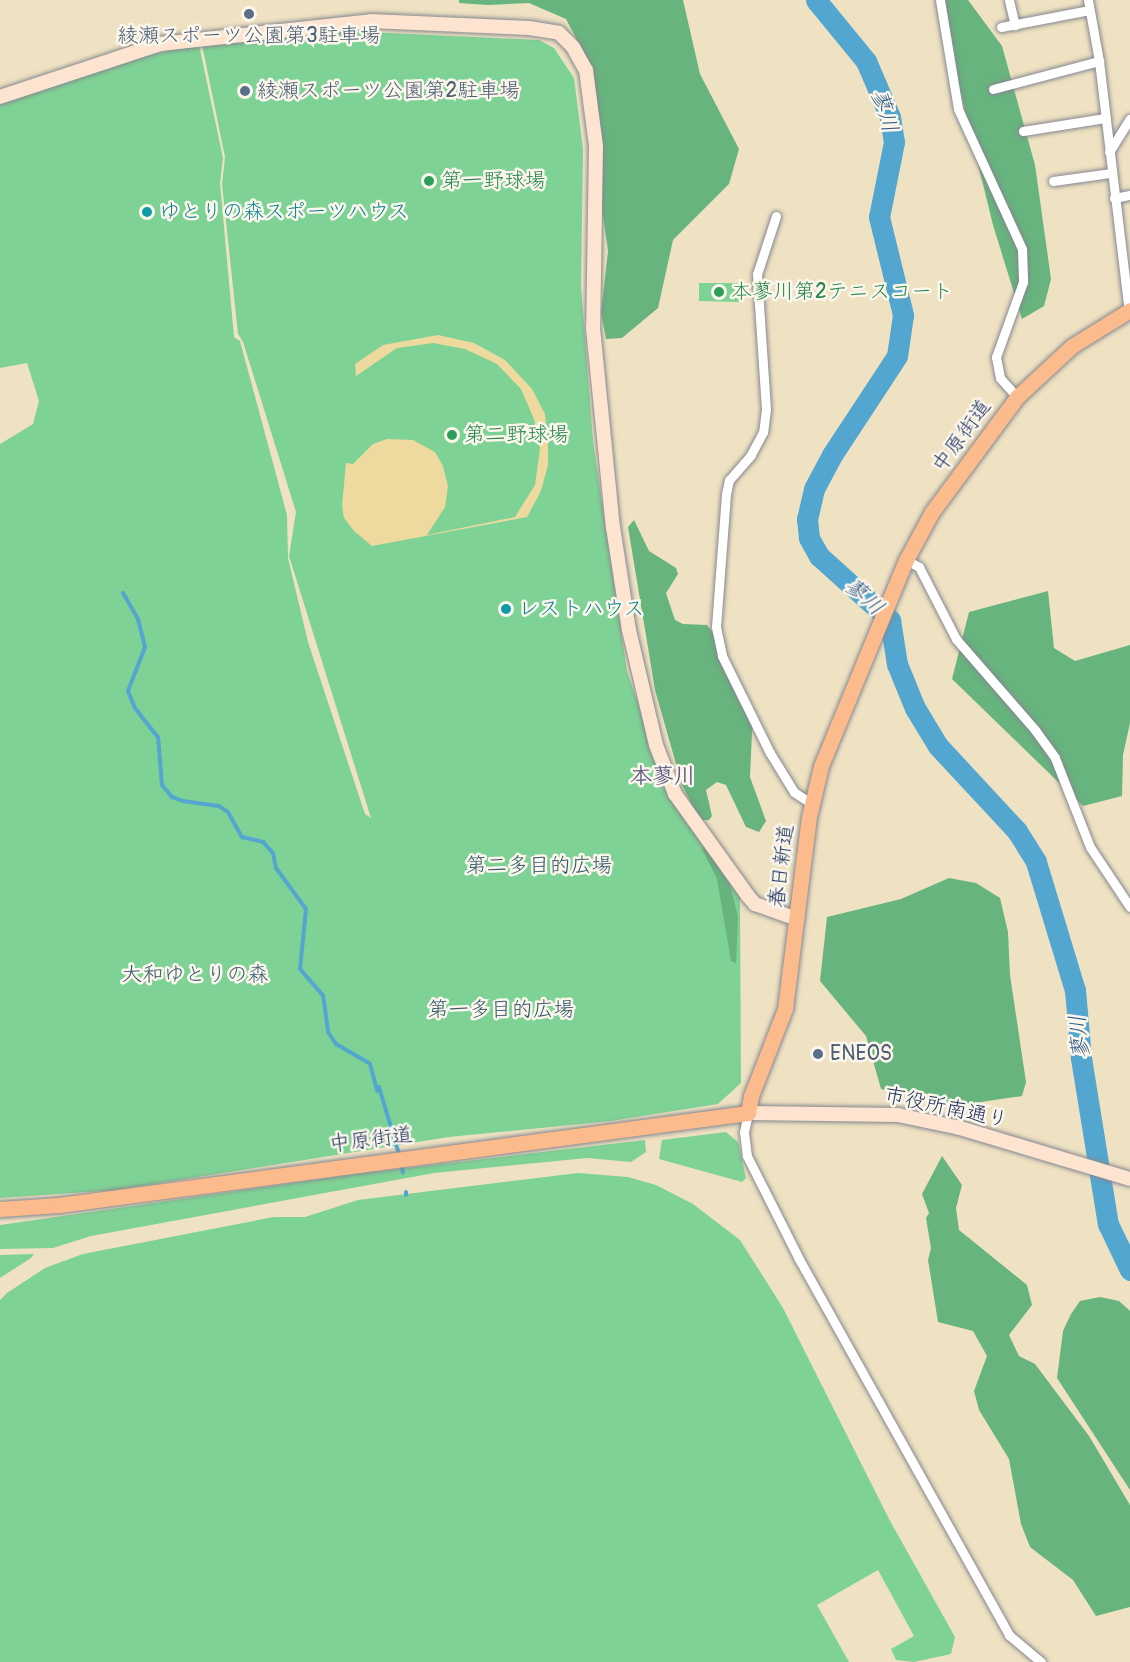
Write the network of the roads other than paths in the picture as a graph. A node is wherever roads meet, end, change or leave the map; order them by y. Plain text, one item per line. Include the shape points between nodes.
1 (940, 0) edge
2 (1009, 0) edge
3 (1088, 0) edge
4 (1089, 10) junction
5 (1015, 25) junction
6 (1001, 27) dead end
7 (1099, 60) junction
8 (993, 88) dead end
9 (0, 97) edge
10 (1105, 118) junction
11 (1130, 119) edge
12 (1023, 131) dead end
13 (1109, 152) junction
14 (1111, 172) junction
15 (1053, 182) dead end
16 (1130, 195) edge
17 (1114, 198) junction
18 (776, 216) dead end
19 (1129, 312) edge
20 (1017, 397) junction
21 (906, 560) junction
22 (878, 628) joint
23 (812, 804) junction
24 (1130, 907) edge
25 (797, 919) junction
26 (748, 1113) junction
27 (1130, 1179) edge
28 (0, 1209) edge
29 (1041, 1662) edge

1 - 20 street via 960,116 1022,249 1023,282 996,357 1000,378
2 - 5 street
3 - 4 street
4 - 5 street
4 - 7 street
5 - 6 street
7 - 8 street
7 - 10 street
9 - 25 street via 160,44 371,21 529,28 559,33 573,47 586,70 596,146 593,328 612,516 631,639 656,745 675,794 748,896 755,904
10 - 12 street
10 - 13 street
11 - 13 street
13 - 14 street
14 - 15 street
14 - 17 street
16 - 17 street
17 - 19 street
18 - 23 street via 757,274 766,409 763,432 751,455 729,480 716,627 722,656 770,753 794,792
19 - 20 main road, 中原街道 via 1072,346
20 - 21 main road, 中原街道 via 932,512
21 - 22 main road, 中原街道
21 - 24 street via 920,567 956,639 1055,758 1090,847
22 - 23 main road, 春日新道 via 821,766
23 - 25 main road, 春日新道
25 - 26 main road, 春日新道 via 785,1009 750,1096
26 - 27 street, 市役所南通り via 898,1115
26 - 28 main road, 中原街道 via 59,1205
26 - 29 street via 744,1132 747,1156 799,1259 1010,1635

